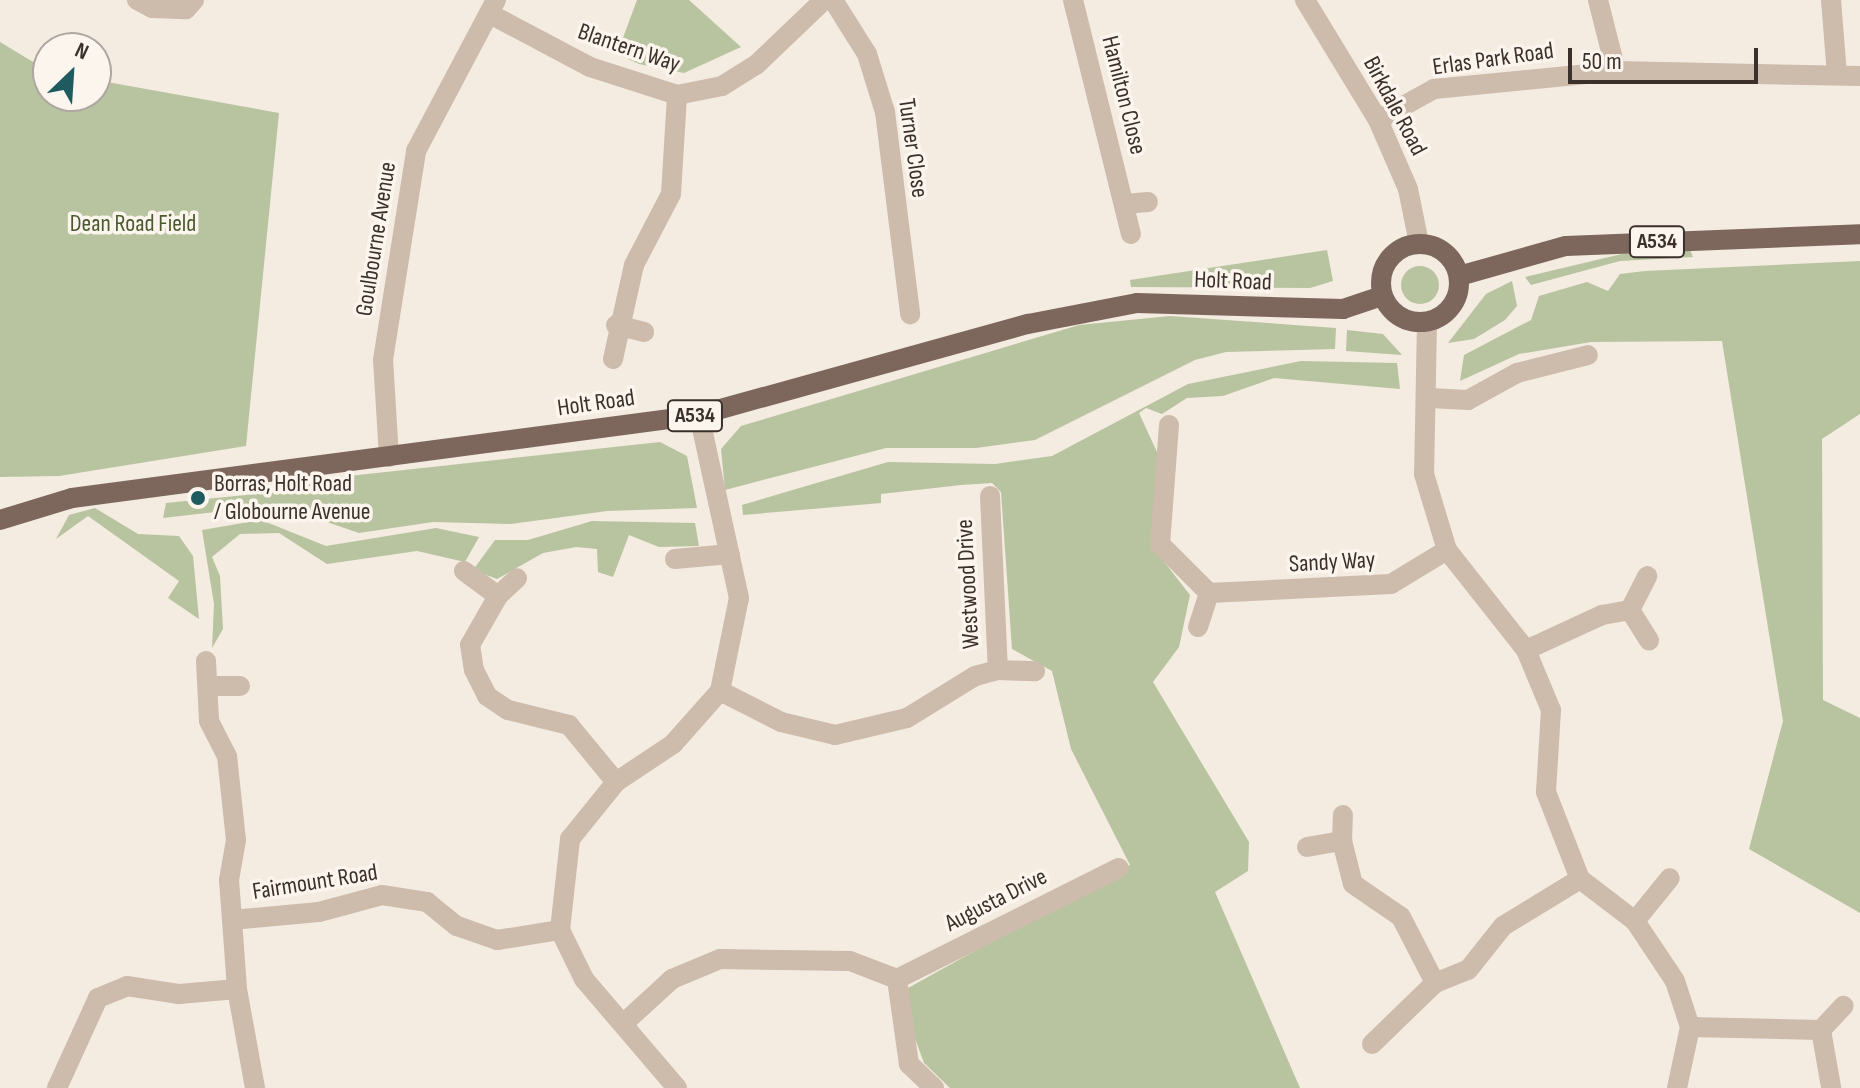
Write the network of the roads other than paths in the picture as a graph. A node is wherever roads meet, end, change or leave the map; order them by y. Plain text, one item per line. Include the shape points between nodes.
1 (137, 0) edge
2 (194, 0) edge
3 (824, 0) edge
4 (833, 0) edge
5 (1073, 0) edge
6 (1305, 0) edge
7 (1598, 0) edge
8 (1831, 0) edge
9 (493, 7) edge
10 (1616, 71) junction
11 (1837, 74) junction
12 (1860, 76) edge
13 (677, 95) junction
14 (1378, 120) junction
15 (1148, 202) dead end
16 (1125, 204) junction
17 (1131, 234) dead end
18 (1860, 234) edge
19 (1419, 243) junction
20 (1459, 276) junction
21 (1382, 296) junction
22 (910, 314) dead end
23 (1427, 322) junction
24 (616, 325) junction
25 (644, 332) dead end
26 (1588, 355) dead end
27 (613, 359) dead end
28 (1429, 398) junction
29 (699, 415) junction
30 (1169, 425) dead end
31 (389, 457) junction
32 (990, 496) dead end
33 (0, 520) edge
34 (1447, 550) junction
35 (730, 554) junction
36 (675, 559) dead end
37 (464, 571) dead end
38 (1647, 576) dead end
39 (517, 578) dead end
40 (1209, 593) junction
41 (498, 596) junction
42 (1630, 610) junction
43 (1198, 627) dead end
44 (1649, 640) dead end
45 (1526, 650) junction
46 (206, 661) dead end
47 (998, 670) junction
48 (1035, 671) dead end
49 (209, 686) junction
50 (240, 686) dead end
51 (720, 691) junction
52 (616, 782) junction
53 (1343, 815) dead end
54 (1342, 841) junction
55 (1307, 847) dead end
56 (1119, 868) dead end
57 (1670, 878) dead end
58 (1580, 879) junction
59 (232, 920) junction
60 (1635, 921) junction
61 (560, 930) junction
62 (897, 979) junction
63 (1435, 983) junction
64 (237, 989) junction
65 (1843, 1006) dead end
66 (624, 1023) junction
67 (1690, 1027) junction
68 (1821, 1030) junction
69 (1372, 1044) dead end
70 (666, 1084) edge
71 (49, 1086) edge
72 (1831, 1087) edge
73 (255, 1088) edge
74 (934, 1088) edge
75 (1677, 1088) edge

1 - 2 street via 152,8 186,9
3 - 13 street, Blantern Way via 756,65 722,86
4 - 22 street, Turner Close via 867,54 885,112
5 - 16 street, Hamilton Close
6 - 14 street, Birkdale Road
7 - 10 street
8 - 11 street
9 - 13 street, Blantern Way via 590,67
9 - 31 street, Goulbourne Avenue via 416,151 383,360
10 - 11 street, Erlas Park Road
10 - 14 street, Erlas Park Road via 1434,89
11 - 12 street, Erlas Park Road
13 - 24 street via 671,194 634,265
14 - 19 street, Birkdale Road via 1408,189
15 - 16 street
16 - 17 street, Hamilton Close
18 - 20 main road, A534 via 1566,246
19 - 20 main road via 1440,249
19 - 21 main road via 1387,260
20 - 23 main road via 1455,301
21 - 23 main road via 1405,320
21 - 29 main road, Holt Road / A534 via 1343,309 1137,303 1028,324
23 - 28 street
24 - 25 street
24 - 27 street
26 - 28 street via 1517,373 1468,400
28 - 34 street via 1424,474
29 - 31 main road, Holt Road / A534
29 - 35 street
30 - 40 street via 1160,544
31 - 33 main road, Holt Road / A534 via 72,498
32 - 47 street, Westwood Drive
34 - 40 street, Sandy Way via 1391,584
34 - 45 street
35 - 36 street
35 - 51 street via 739,598
37 - 41 street
38 - 42 street
39 - 41 street
40 - 43 street
41 - 52 street via 470,645 474,670 487,696 508,710 569,725
42 - 44 street
42 - 45 street via 1602,615
45 - 58 street via 1551,710 1546,792
46 - 49 street
47 - 48 street, Westwood Drive
47 - 51 street, Westwood Drive via 975,676 907,718 835,735 781,722
49 - 50 street
49 - 59 street via 209,721 227,756 235,827
51 - 52 street via 673,744
52 - 61 street via 570,839
53 - 54 street
54 - 55 street
54 - 63 street via 1353,884 1401,917
56 - 62 street, Augusta Drive
57 - 60 street
58 - 60 street
58 - 63 street via 1503,926 1468,970
59 - 61 street, Fairmount Road via 319,912 382,895 427,902 457,926 497,940
59 - 64 street, Fairmount Road
60 - 67 street via 1675,981
61 - 66 street via 584,979
62 - 66 street via 850,961 720,959 672,979
62 - 74 street via 909,1064
63 - 69 street
64 - 71 street via 179,994 127,986 98,998
64 - 73 street, Fairmount Road
65 - 68 street
66 - 70 street
67 - 68 street
67 - 75 street
68 - 72 street

